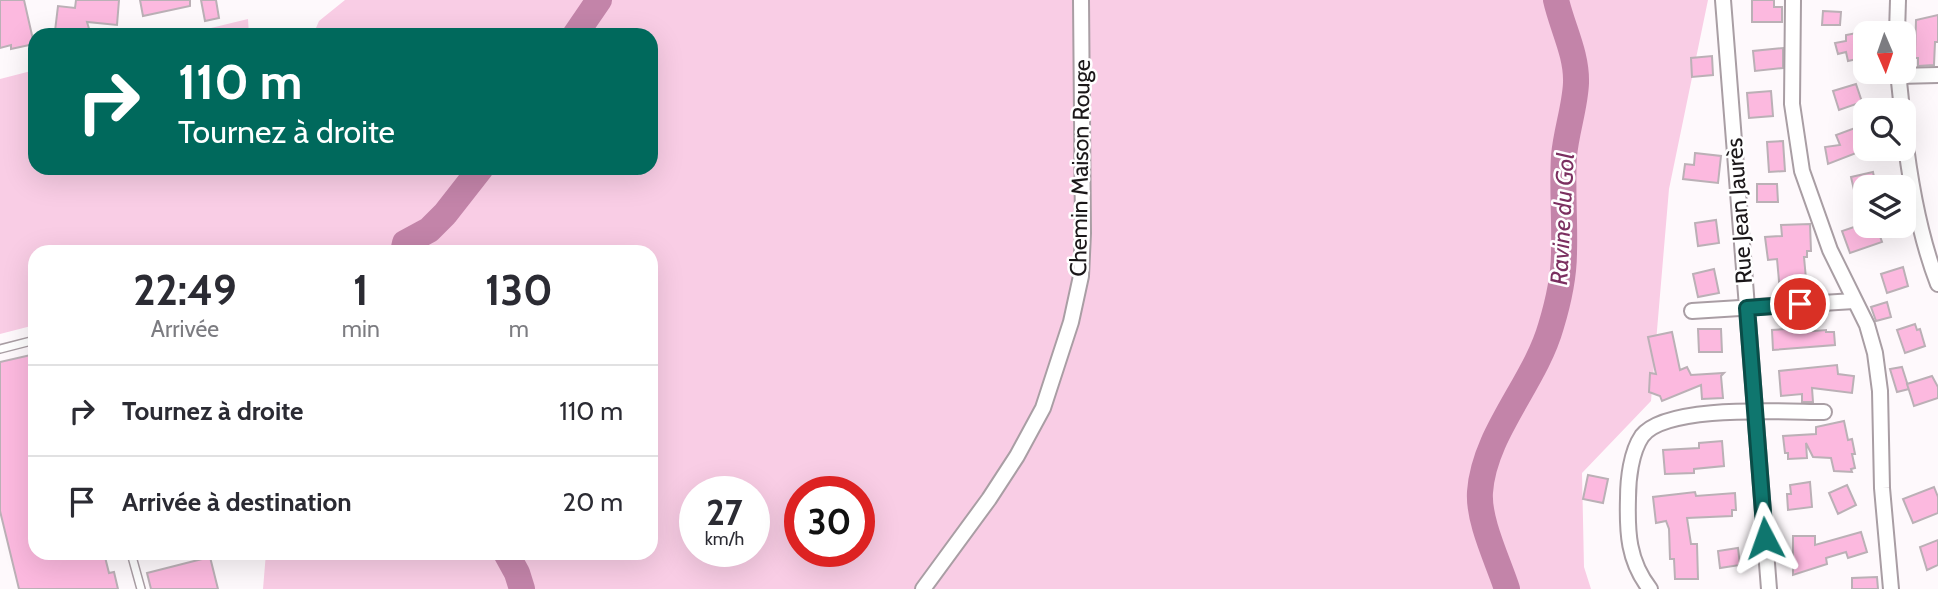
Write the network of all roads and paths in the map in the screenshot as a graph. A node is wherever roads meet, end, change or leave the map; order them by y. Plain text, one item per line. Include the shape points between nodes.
1 (1081, 0) edge
2 (1723, 0) edge
3 (1793, 0) edge
4 (1898, 0) edge
5 (1897, 21) edge
6 (1916, 74) edge
7 (1938, 75) edge
8 (1907, 161) edge
9 (1938, 284) edge
10 (1854, 301) junction
11 (1747, 308) junction
12 (1692, 311) dead end
13 (28, 342) edge
14 (0, 349) edge
15 (1755, 412) junction
16 (1824, 412) dead end
17 (133, 560) edge
18 (141, 589) edge
19 (923, 589) edge
20 (1650, 589) edge
21 (1769, 589) edge
22 (1891, 589) edge

1 - 19 street, Chemin Maison Rouge via 1083,233 1081,276 1071,323 1042,408 1017,456
2 - 11 street, Rue Jean Jaurès
3 - 10 street via 1792,104 1802,171
4 - 5 street
6 - 7 street
8 - 9 street via 1927,256
10 - 11 street
10 - 22 street via 1867,325 1880,391
11 - 12 street
11 - 15 street, Rue Jean Jaurès
13 - 14 lane
15 - 16 street
15 - 20 street via 1681,416 1663,421 1642,436 1628,485 1628,520 1630,553
15 - 21 street, Rue Jean Jaurès
17 - 18 lane

